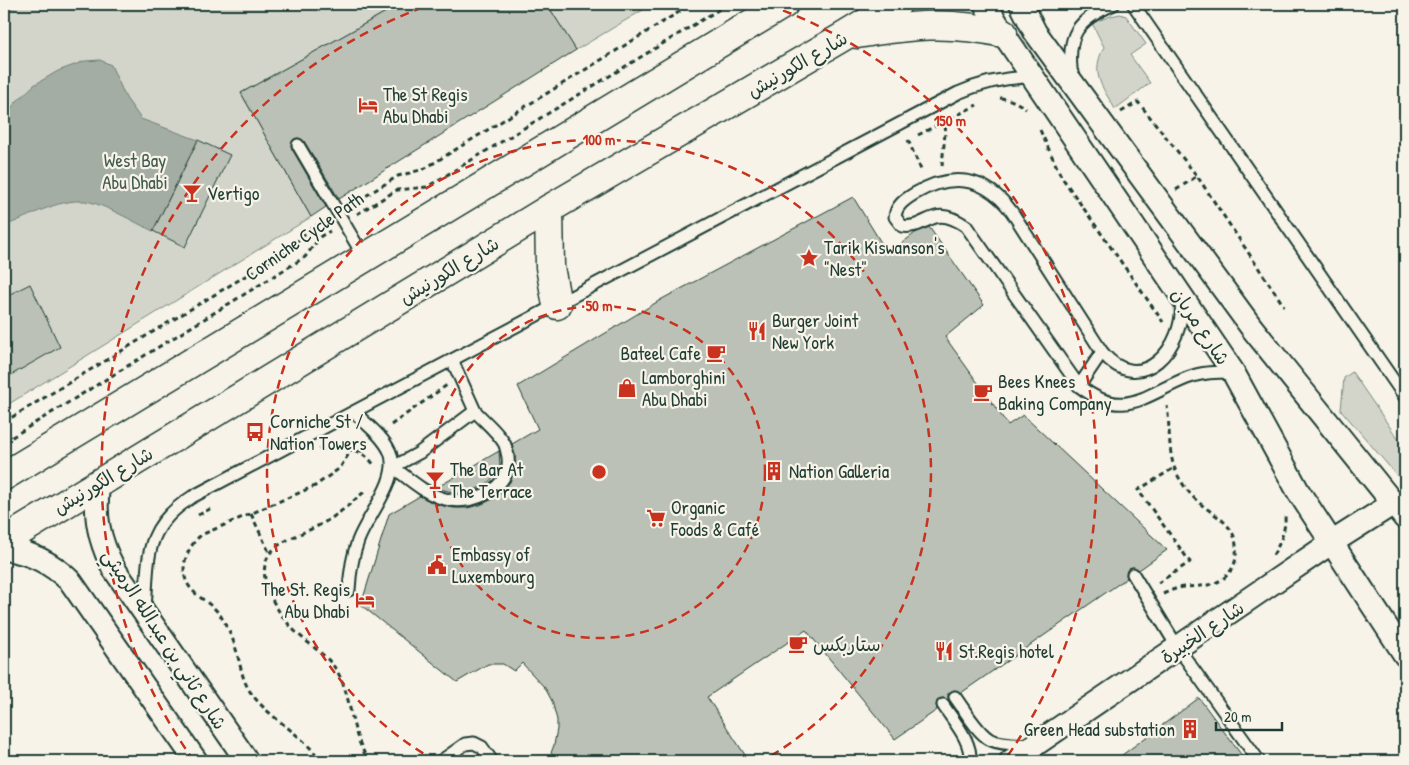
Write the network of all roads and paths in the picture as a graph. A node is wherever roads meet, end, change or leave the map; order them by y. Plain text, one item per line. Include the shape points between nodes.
1 (728, 4) edge
2 (784, 4) edge
3 (896, 4) edge
4 (985, 4) edge
5 (1021, 4) edge
6 (1114, 4) edge
7 (1133, 4) edge
8 (1003, 33) junction
9 (846, 35) junction
10 (1033, 77) junction
11 (1075, 88) junction
12 (993, 99) dead end
13 (983, 102) dead end
14 (1030, 114) dead end
15 (1116, 115) dead end
16 (946, 122) junction
17 (1037, 125) dead end
18 (908, 140) junction
19 (902, 144) dead end
20 (298, 145) dead end
21 (1197, 176) junction
22 (941, 182) junction
23 (929, 186) junction
24 (1160, 201) junction
25 (549, 210) junction
26 (344, 222) junction
27 (364, 257) junction
28 (1180, 295) junction
29 (557, 305) junction
30 (1284, 306) dead end
31 (1174, 340) junction
32 (1102, 352) junction
33 (452, 360) junction
34 (1233, 372) junction
35 (460, 375) junction
36 (1079, 386) junction
37 (1405, 397) edge
38 (1167, 403) dead end
39 (475, 411) junction
40 (354, 412) junction
41 (378, 435) junction
42 (4, 442) edge
43 (351, 450) junction
44 (311, 454) dead end
45 (393, 467) junction
46 (1174, 468) junction
47 (375, 470) dead end
48 (4, 476) edge
49 (99, 483) junction
50 (368, 488) dead end
51 (218, 504) dead end
52 (1284, 507) dead end
53 (1399, 511) edge
54 (251, 514) junction
55 (193, 518) dead end
56 (4, 541) edge
57 (1331, 543) junction
58 (4, 549) edge
59 (270, 554) junction
60 (1267, 561) dead end
61 (1133, 574) dead end
62 (1154, 586) dead end
63 (349, 590) dead end
64 (1158, 590) dead end
65 (1161, 595) junction
66 (1165, 601) dead end
67 (145, 614) junction
68 (1178, 648) junction
69 (1405, 656) edge
70 (955, 697) dead end
71 (944, 706) dead end
72 (317, 756) dead end
73 (1022, 756) edge
74 (196, 761) edge
75 (247, 761) edge
76 (368, 761) edge
77 (440, 761) edge
78 (492, 761) edge
79 (970, 761) edge
80 (1259, 761) edge

1 - 26 path, Corniche Cycle Path via 427,187 397,190
2 - 27 main road
3 - 9 main road, شارع الكورنيش
4 - 8 street, شارع مربان
5 - 11 street, شارع مربان via 1035,32
6 - 11 lane via 1085,20 1074,36 1071,60
7 - 37 lane
8 - 9 main road via 945,24 903,26
8 - 10 street, شارع مربان
9 - 25 main road, شارع الكورنيش
10 - 28 street, شارع مربان
10 - 29 lane via 999,79 958,93
11 - 24 street, شارع مربان
12 - 14 path via 1019,103
13 - 16 path
15 - 21 path via 1138,102
16 - 18 path
16 - 22 path
17 - 31 path via 1060,176
18 - 19 path
18 - 23 path
20 - 26 lane
21 - 24 path
21 - 30 path
22 - 23 lane
22 - 32 lane via 980,184 1004,200
23 - 36 lane via 899,206 895,217 898,222 908,227 941,216 966,226
24 - 53 street, شارع مربان via 1252,328
25 - 29 main road via 550,257
25 - 49 main road, شارع الكورنيش
26 - 27 lane
26 - 42 path, Corniche Cycle Path via 321,236 305,257
27 - 48 main road
28 - 31 lane via 1181,318
28 - 34 street, شارع مربان
29 - 33 lane
31 - 32 lane via 1162,359 1136,370 1116,366
32 - 36 lane
33 - 35 lane
33 - 40 lane
34 - 36 lane via 1193,376 1136,402 1112,403
34 - 57 street, شارع مربان via 1298,491
35 - 39 lane
35 - 41 path
38 - 46 path
39 - 45 lane via 419,453
39 - 45 lane via 504,443 508,454 505,478 494,489 472,498 446,500 429,493
40 - 41 lane
40 - 67 lane via 192,497 170,513 156,531 150,553
41 - 45 lane via 390,452
43 - 44 path via 340,447
43 - 47 path via 368,457
43 - 54 path via 340,468 315,486
45 - 63 lane via 377,508 356,547
46 - 62 path via 1138,490 1190,562
46 - 65 path via 1193,497 1231,529 1237,548 1236,559 1232,570 1217,582 1174,589
49 - 56 main road, شارع الكورنيش
49 - 67 street, شارع ثاني بن عبدالله الرميثي via 96,509 100,539 114,569
50 - 59 path via 338,514 276,546
51 - 55 path
52 - 60 path via 1282,538
53 - 57 street, شارع الخبيرة
54 - 59 path
54 - 72 path via 208,531 193,542 184,561 185,578 194,592 221,615 228,627 250,691 267,711
57 - 68 street, شارع الخبيرة
57 - 69 street, شارع مربان
58 - 74 street via 41,559 71,582
59 - 76 path via 264,574 272,599 290,627 319,650 337,672
61 - 68 lane
64 - 65 path
65 - 66 path
67 - 75 street, شارع ثاني بن عبدالله الرميثي
68 - 73 street, شارع الخبيرة
68 - 80 lane
70 - 73 lane via 983,734 1008,744
71 - 79 lane via 966,740
77 - 78 lane via 465,744 474,743 482,747

